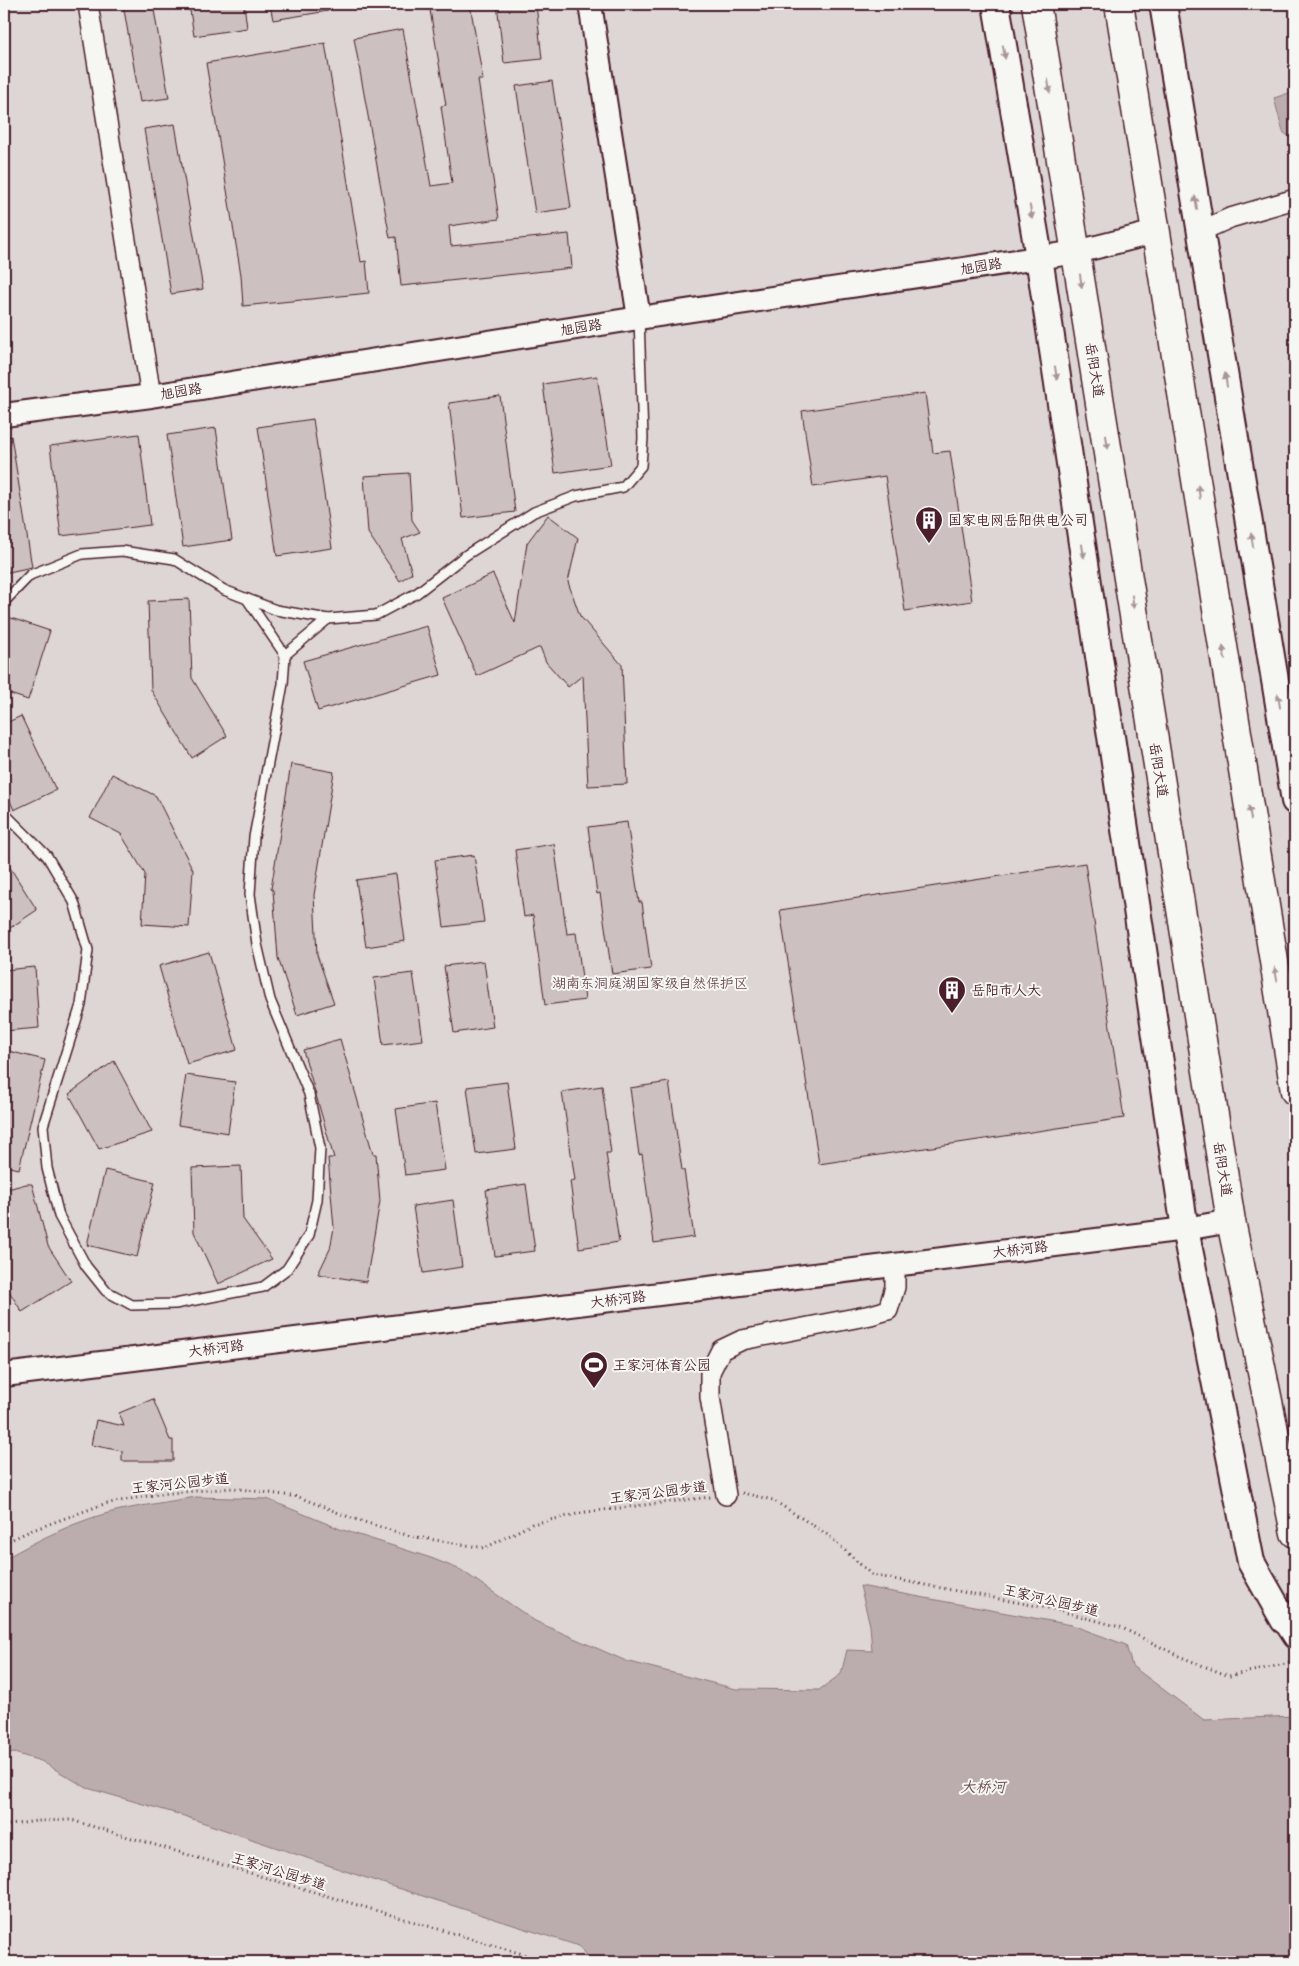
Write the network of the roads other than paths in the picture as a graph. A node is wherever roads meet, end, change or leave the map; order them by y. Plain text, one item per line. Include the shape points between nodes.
1 (88, 4) edge
2 (590, 4) edge
3 (996, 4) edge
4 (1036, 4) edge
5 (1119, 4) edge
6 (1163, 4) edge
7 (1295, 199) edge
8 (1201, 231) junction
9 (1156, 232) junction
10 (1077, 252) junction
11 (1039, 257) junction
12 (639, 318) junction
13 (151, 396) junction
14 (4, 415) edge
15 (247, 599) junction
16 (4, 602) edge
17 (328, 619) junction
18 (285, 655) junction
19 (1295, 801) edge
20 (4, 813) edge
21 (1295, 1091) edge
22 (1231, 1221) junction
23 (1185, 1229) junction
24 (895, 1265) junction
25 (4, 1374) edge
26 (726, 1494) road end
27 (1295, 1533) edge
28 (1290, 1629) edge

1 - 13 street
2 - 12 street
3 -> 11 main road
4 -> 10 main road, 岳阳大道
5 - 9 main road
8 -> 6 main road
7 - 8 street via 1230,218
19 -> 8 main road
9 - 10 street, 旭园路
21 -> 9 main road
10 - 11 street, 旭园路
10 -> 22 main road, 岳阳大道
11 - 12 street, 旭园路
11 -> 23 main road
12 - 13 street, 旭园路
12 - 17 lane via 641,466 623,487 576,496 534,512 466,555 417,593 376,614
13 - 14 street, 旭园路
15 - 16 lane via 224,590 174,559 122,551 82,554 30,575
15 - 17 lane via 276,610
15 - 18 lane
17 - 18 lane
18 - 20 lane via 254,837 250,894 270,1000 309,1094 320,1148 317,1200 308,1235 287,1269 263,1287 175,1304 132,1305 106,1291 86,1266 63,1224 47,1168 44,1126 81,1005 88,950 74,902 47,856
22 - 23 street, 大桥河路
22 - 27 main road, 岳阳大道
23 - 24 street, 大桥河路
23 - 28 main road via 1251,1562
24 - 25 street, 大桥河路
24 - 26 street via 895,1287 888,1310 742,1340 720,1350 710,1372 710,1397

